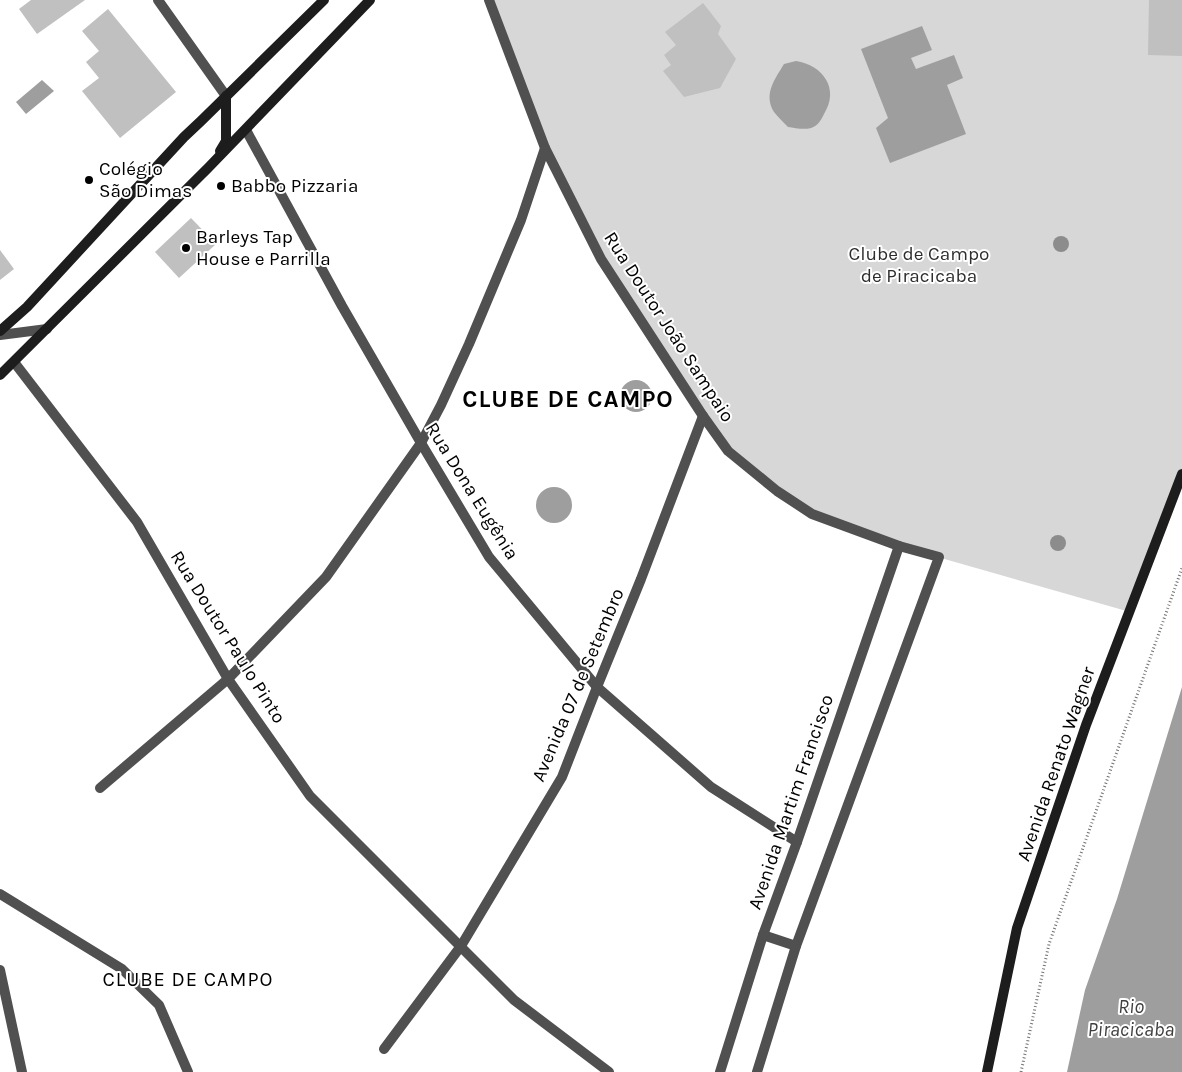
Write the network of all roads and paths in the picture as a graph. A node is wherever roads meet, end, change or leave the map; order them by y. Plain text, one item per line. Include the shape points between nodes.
1 (158, 0) edge
2 (324, 0) edge
3 (370, 0) edge
4 (489, 0) edge
5 (226, 96) junction
6 (246, 130) junction
7 (545, 148) junction
8 (208, 168) junction
9 (47, 330) junction
10 (0, 333) edge
11 (14, 362) junction
12 (0, 375) edge
13 (703, 416) junction
14 (421, 443) junction
15 (1182, 474) edge
16 (899, 546) junction
17 (1182, 568) edge
18 (228, 678) junction
19 (597, 687) junction
20 (100, 788) dead end
21 (797, 842) junction
22 (0, 894) edge
23 (763, 935) junction
24 (461, 946) junction
25 (796, 946) junction
26 (0, 970) edge
27 (384, 1049) dead end
28 (22, 1072) edge
29 (188, 1072) edge
30 (609, 1072) edge
31 (720, 1072) edge
32 (757, 1072) edge
33 (987, 1072) edge
34 (1022, 1072) edge

1 - 5 street
2 - 5 main road
3 - 6 main road
4 - 7 street, Rua Doutor João Sampaio
5 - 8 main road via 226,141
5 - 10 main road
6 - 8 main road
6 - 14 street, Rua Dona Eugênia
7 - 13 street, Rua Doutor João Sampaio via 601,259
7 - 14 street via 521,220 473,335
8 - 9 main road
9 - 10 street
9 - 11 main road
11 - 12 main road
11 - 18 street, Rua Doutor Paulo Pinto via 137,522
13 - 16 street, Rua Doutor João Sampaio via 728,451 777,491 812,514
13 - 19 street, Avenida 07 de Setembro
14 - 18 street via 326,577
14 - 19 street, Rua Dona Eugênia via 489,557
15 - 33 main road, Avenida Renato Wagner via 1086,725 1017,928
16 - 21 street, Avenida Martim Francisco
16 - 25 street, Rua Doutor João Sampaio via 939,557
17 - 34 path via 1049,944
18 - 20 street
18 - 24 street, Rua Doutor Paulo Pinto via 310,796
19 - 21 street, Rua Dona Eugênia via 711,787
19 - 24 street, Avenida 07 de Setembro via 562,777
21 - 23 street, Avenida Martim Francisco
22 - 29 street via 122,969 159,1004
23 - 25 street
23 - 31 street, Avenida Martim Francisco
24 - 27 street, Avenida 07 de Setembro
24 - 30 street, Rua Doutor Paulo Pinto via 514,1000
25 - 32 street
26 - 28 street

